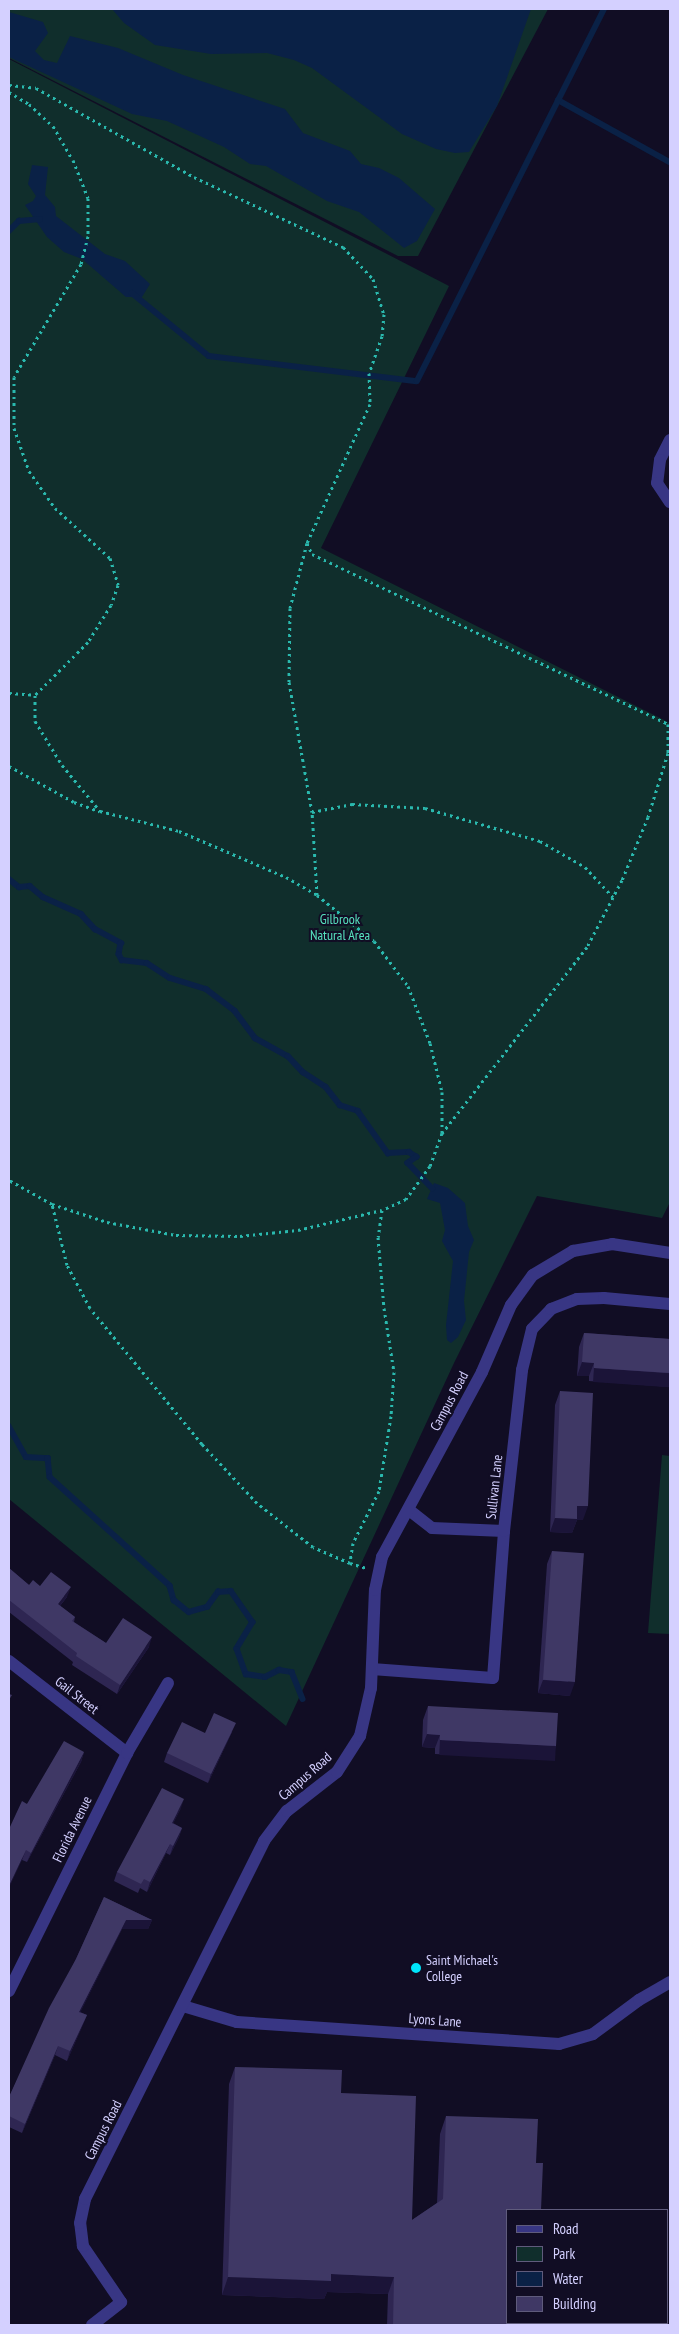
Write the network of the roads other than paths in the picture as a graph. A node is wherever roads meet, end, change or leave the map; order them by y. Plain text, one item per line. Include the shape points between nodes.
1 (670, 440) edge
2 (670, 502) edge
3 (670, 1253) edge
4 (670, 1304) edge
5 (409, 1510) junction
6 (504, 1532) junction
7 (9, 1661) edge
8 (372, 1669) junction
9 (168, 1683) dead end
10 (127, 1753) junction
11 (670, 1982) edge
12 (9, 1990) edge
13 (183, 2006) junction
14 (92, 2325) edge

1 - 2 street via 660,460 657,483
3 - 5 street, Campus Road via 623,1244 595,1246 566,1254 533,1275 511,1305 482,1372
4 - 6 street, Sullivan Lane via 590,1297 564,1303 540,1316 532,1328 523,1357
5 - 6 street via 432,1528
5 - 8 street, Campus Road via 388,1544 378,1572
6 - 8 street, Sullivan Lane via 493,1678
7 - 10 street, Gail Street
8 - 13 street, Campus Road via 365,1723 354,1748 337,1772 287,1812 270,1831
9 - 10 street, Florida Avenue
10 - 12 street, Florida Avenue
11 - 13 street, Lyons Lane via 593,2034 559,2044 245,2022
13 - 14 street, Campus Road via 81,2211 83,2246 121,2302

